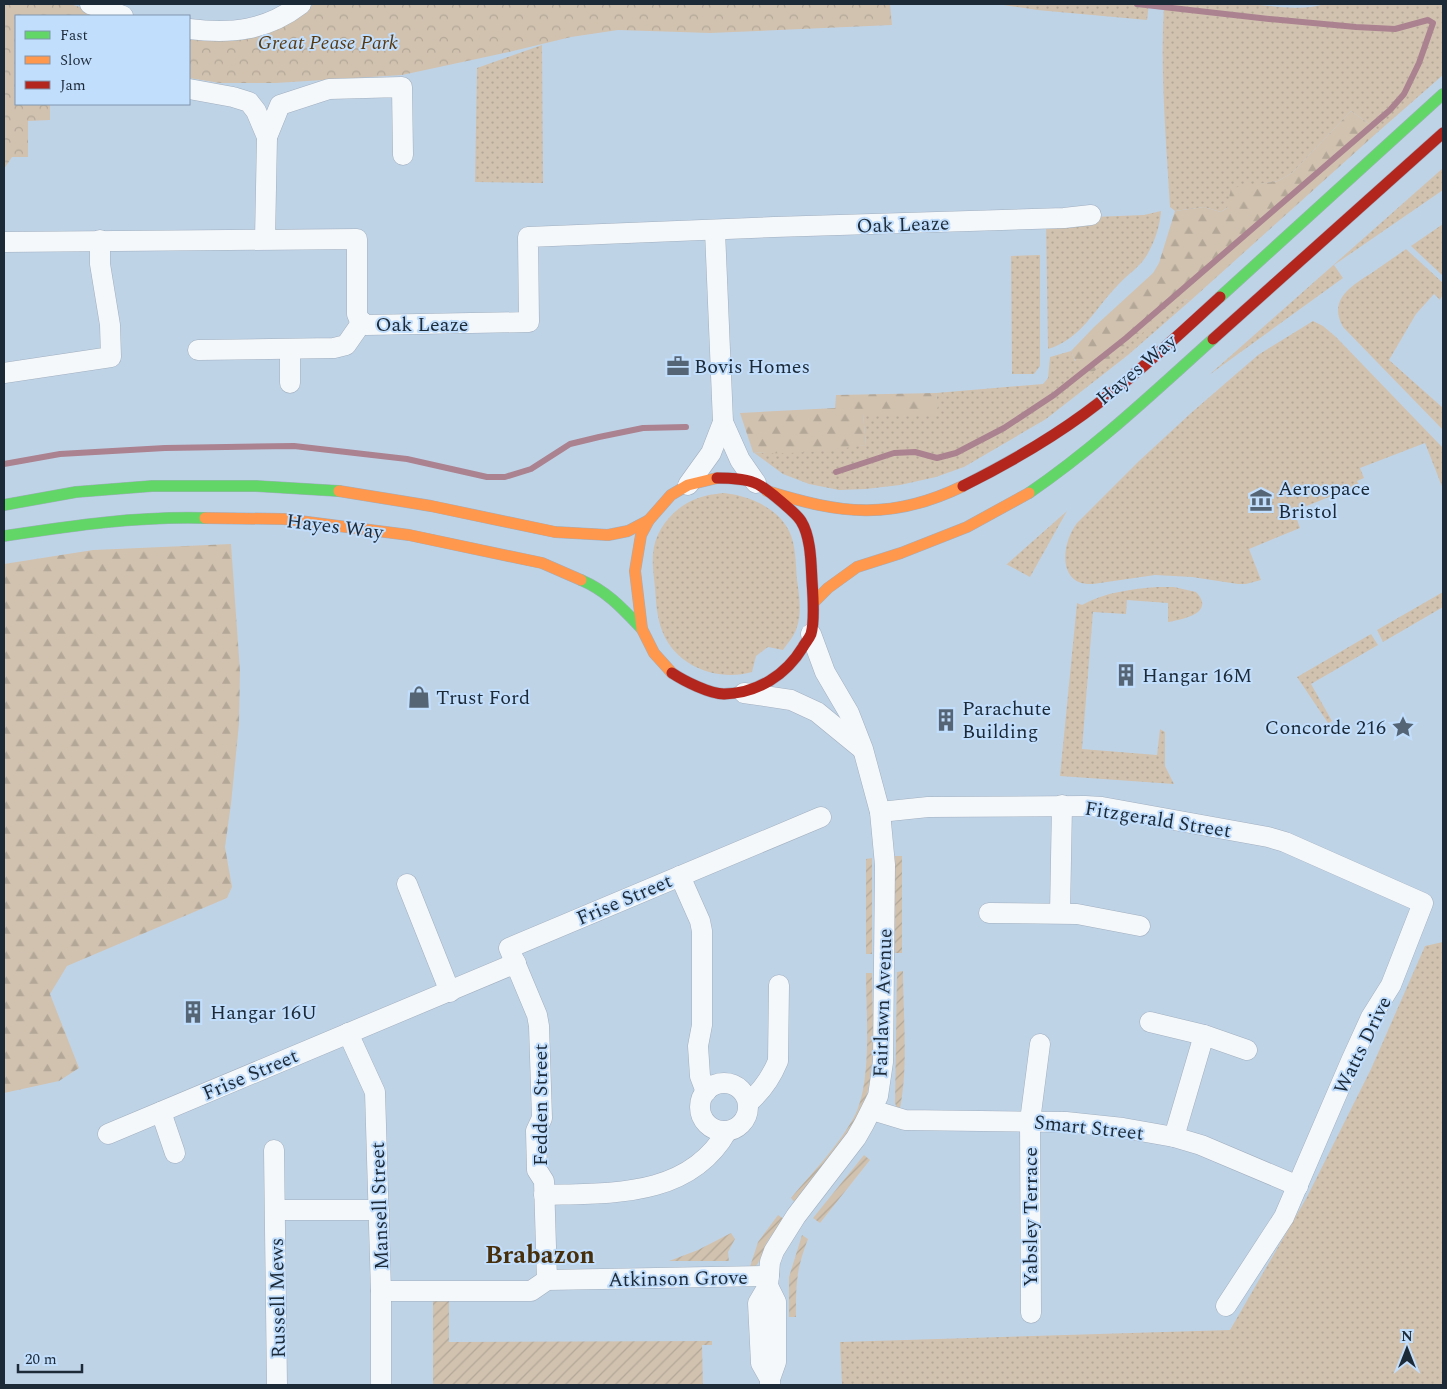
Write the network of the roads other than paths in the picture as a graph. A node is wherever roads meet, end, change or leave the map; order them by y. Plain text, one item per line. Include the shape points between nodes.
1 (93, 4) edge
2 (301, 4) edge
3 (120, 15) edge
4 (190, 29) edge
5 (190, 90) edge
6 (1443, 94) edge
7 (1443, 133) edge
8 (267, 137) junction
9 (402, 155) dead end
10 (1091, 215) dead end
11 (715, 231) junction
12 (266, 239) junction
13 (100, 240) junction
14 (4, 242) edge
15 (362, 322) junction
16 (198, 350) dead end
17 (290, 350) junction
18 (4, 373) edge
19 (290, 383) dead end
20 (723, 422) junction
21 (688, 485) junction
22 (762, 487) junction
23 (4, 505) edge
24 (649, 520) junction
25 (4, 536) edge
26 (814, 602) junction
27 (642, 629) junction
28 (811, 634) junction
29 (737, 692) junction
30 (863, 749) junction
31 (1062, 805) junction
32 (880, 812) junction
33 (821, 817) dead end
34 (680, 876) junction
35 (407, 884) dead end
36 (1423, 903) joint
37 (989, 913) dead end
38 (1060, 913) junction
39 (1140, 926) dead end
40 (516, 963) junction
41 (779, 985) dead end
42 (450, 992) junction
43 (1150, 1022) dead end
44 (348, 1034) junction
45 (1204, 1035) junction
46 (1040, 1044) dead end
47 (1247, 1050) dead end
48 (706, 1092) junction
49 (748, 1103) junction
50 (872, 1110) junction
51 (161, 1112) junction
52 (1030, 1121) junction
53 (727, 1131) junction
54 (108, 1134) dead end
55 (1174, 1137) junction
56 (274, 1150) dead end
57 (175, 1152) dead end
58 (1298, 1186) junction
59 (544, 1194) junction
60 (276, 1210) junction
61 (379, 1210) junction
62 (547, 1280) junction
63 (768, 1281) junction
64 (381, 1291) junction
65 (1226, 1306) dead end
66 (1031, 1312) dead end
67 (770, 1382) edge
68 (277, 1385) edge
69 (381, 1385) edge

1 - 3 street
2 - 4 street via 258,27 213,32
5 - 8 street via 248,102 256,111
6 - 22 street, Hayes Way via 1110,394 1013,459 962,487 913,505 876,511 837,510 804,503
7 - 26 street, Hayes Way via 1102,439 1064,469 1020,500 967,527 857,567
8 - 9 street via 280,105 329,89 402,87
8 - 12 street
10 - 11 street, Oak Leaze
11 - 15 street, Oak Leaze via 528,237 530,322 366,325
11 - 20 street
12 - 13 street, Oak Leaze
12 - 15 street, Oak Leaze via 357,239 356,307
13 - 14 street, Oak Leaze
13 - 18 street via 111,357
15 - 17 street via 346,345
16 - 17 street
17 - 19 street
20 - 21 street via 712,453
20 - 22 street via 740,460
21 - 22 street, Hayes Way via 733,478
21 - 24 street via 671,495
22 - 26 street via 802,522 810,548
23 - 24 street, Hayes Way via 76,492 152,486 256,486 335,490 555,532 608,535
24 - 27 street via 641,535 635,571
25 - 27 street, Hayes Way via 91,523 176,517 284,518 409,535 542,563 596,586 617,602
26 - 28 street
27 - 29 street via 654,653 669,671 687,684 723,694
28 - 29 street via 795,660 779,675
28 - 30 street, Fairlawn Avenue via 825,672 849,713
29 - 30 street via 791,700 817,712
30 - 32 street, Fairlawn Avenue
31 - 32 street, Fitzgerald Street via 928,807
31 - 36 street, Fitzgerald Street via 1102,807 1268,837
31 - 38 street
32 - 50 street, Fairlawn Avenue via 885,865 884,1042 881,1083
33 - 34 street, Frise Street
34 - 40 street, Frise Street via 509,948
34 - 48 street via 702,931 702,1025 698,1046 700,1076
35 - 42 street
36 - 58 street, Watts Drive via 1391,985 1371,1017
37 - 38 street
38 - 39 street
40 - 42 street, Frise Street
40 - 59 street, Fedden Street via 539,1026 542,1118 536,1131 536,1170 544,1181
41 - 49 street via 778,1061 766,1084
42 - 44 street, Frise Street
43 - 45 street
44 - 51 street, Frise Street
44 - 61 street, Mansell Street via 375,1092
45 - 47 street
45 - 55 street
46 - 52 street, Yabsley Terrace
48 - 49 street via 719,1084 734,1085
48 - 53 street via 700,1107 705,1122 719,1131
49 - 53 street via 744,1121
50 - 52 street, Smart Street via 905,1120
50 - 63 street, Fairlawn Avenue via 856,1138 784,1233 774,1251
51 - 54 street, Frise Street
51 - 57 street
52 - 55 street, Smart Street via 1095,1125
52 - 66 street, Yabsley Terrace
53 - 59 street via 706,1159 678,1178 640,1190 610,1194
55 - 58 street, Smart Street
56 - 60 street, Russell Mews
58 - 65 street, Watts Drive via 1284,1218
59 - 62 street, Fedden Street
60 - 61 street, Russell Mews
60 - 68 street, Russell Mews
61 - 64 street, Mansell Street
62 - 63 street, Atkinson Grove
62 - 64 street, Atkinson Grove via 532,1291
63 - 67 street via 776,1302 776,1362
64 - 69 street, Mansell Street

